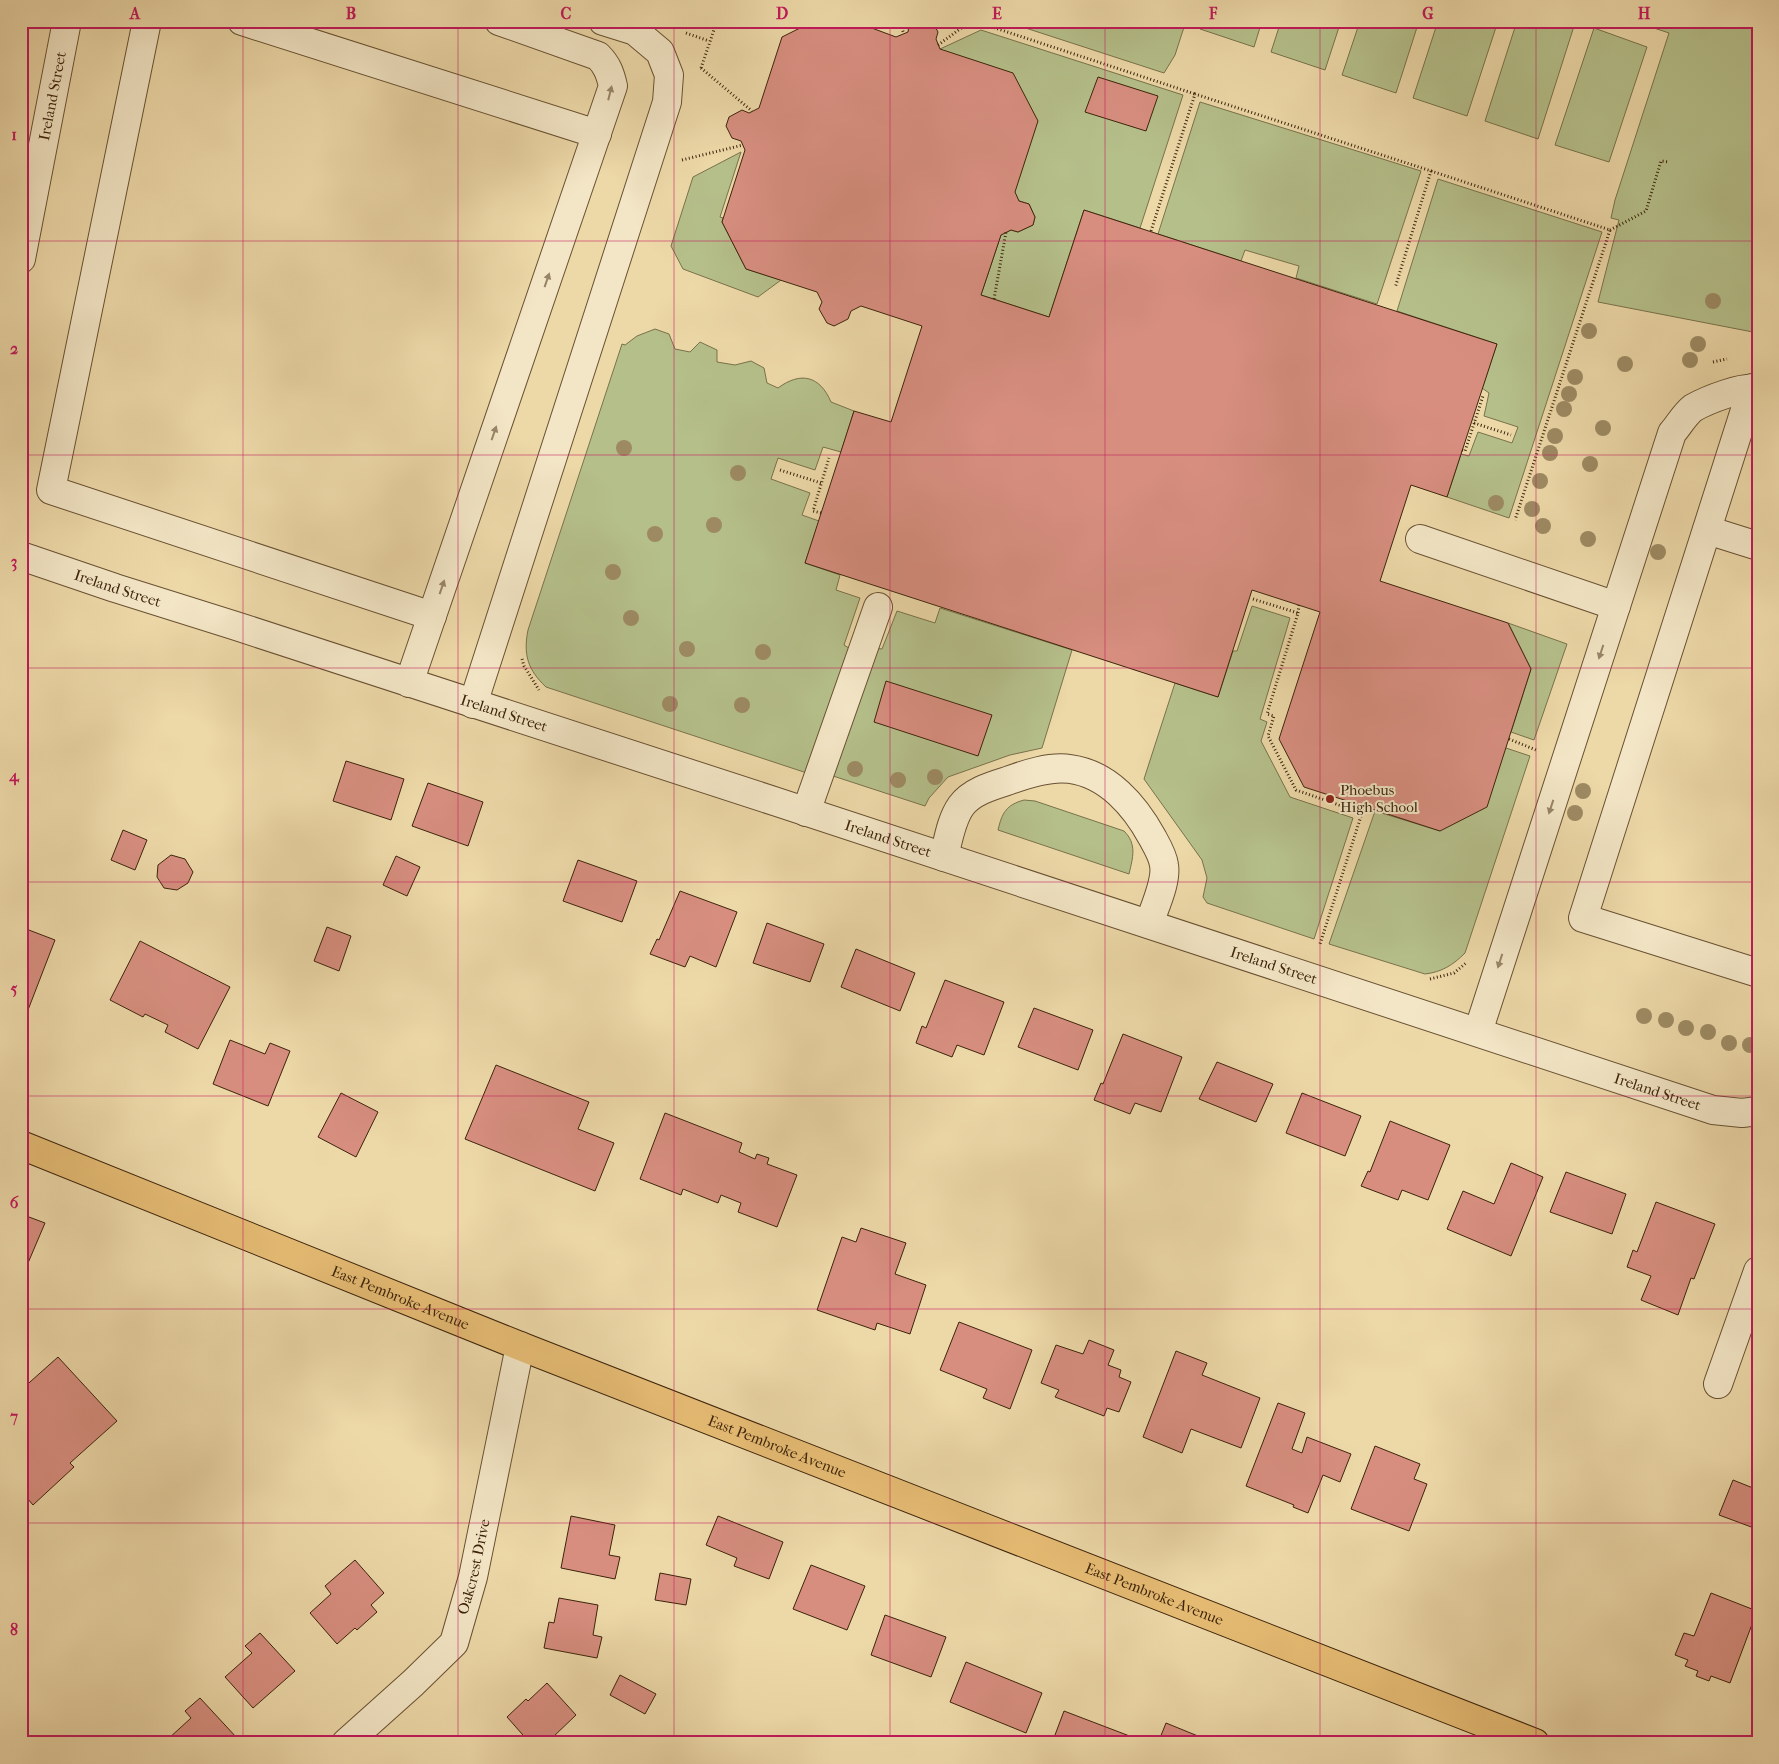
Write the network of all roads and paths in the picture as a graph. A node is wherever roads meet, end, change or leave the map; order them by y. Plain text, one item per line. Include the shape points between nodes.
1 (67, 21) edge
2 (147, 21) edge
3 (242, 21) edge
4 (499, 21) edge
5 (603, 21) edge
6 (717, 21) edge
7 (899, 21) edge
8 (974, 21) edge
9 (904, 34) dead end
10 (709, 41) dead end
11 (938, 45) dead end
12 (701, 68) dead end
13 (1195, 94) junction
14 (752, 112) dead end
15 (597, 134) junction
16 (742, 145) dead end
17 (681, 160) dead end
18 (1669, 162) dead end
19 (1431, 171) junction
20 (1610, 230) junction
21 (1151, 231) dead end
22 (1006, 232) dead end
23 (21, 259) edge
24 (1395, 288) dead end
25 (994, 299) dead end
26 (1755, 388) edge
27 (1484, 396) dead end
28 (1474, 423) junction
29 (1512, 435) dead end
30 (1462, 450) dead end
31 (829, 458) dead end
32 (780, 470) dead end
33 (821, 483) junction
34 (821, 514) dead end
35 (1515, 520) dead end
36 (1707, 530) junction
37 (1420, 539) dead end
38 (1758, 546) edge
39 (21, 556) edge
40 (1253, 599) dead end
41 (1299, 605) dead end
42 (1616, 606) junction
43 (878, 607) dead end
44 (1298, 613) junction
45 (432, 616) junction
46 (409, 683) junction
47 (473, 704) junction
48 (1364, 806) dead end
49 (806, 812) junction
50 (1362, 813) junction
51 (944, 857) junction
52 (1149, 924) junction
53 (1320, 944) dead end
54 (1758, 973) edge
55 (1478, 1032) junction
56 (1758, 1111) edge
57 (21, 1145) edge
58 (1758, 1270) edge
59 (520, 1346) junction
60 (1718, 1384) dead end
61 (346, 1743) edge
62 (1535, 1743) edge

1 - 23 street, Ireland Street
2 - 45 street via 52,490
3 - 15 street
15 -> 4 street via 613,86 606,64 598,56
5 - 47 street via 635,31 660,52 669,75 667,102
6 - 10 path
7 - 9 path
8 - 11 path
8 - 13 path
12 - 14 path
13 - 19 path
13 - 21 path
45 -> 15 street
16 - 17 path
18 - 20 path via 1661,161 1646,211
19 - 20 path
19 - 24 path
20 - 35 path
22 - 25 path
26 - 36 street
26 - 42 street via 1723,395 1692,409 1672,433
27 - 28 path
28 - 29 path
28 - 30 path via 1465,451
31 - 33 path
32 - 33 path
33 - 34 path via 813,511
36 - 38 street
36 - 54 street via 1583,918
37 - 42 street
39 - 46 street, Ireland Street
40 - 44 path
41 - 44 path
42 -> 55 street
43 - 49 street
44 - 50 path via 1267,714 1274,716 1268,736 1296,790
45 - 46 street
46 - 47 street, Ireland Street
47 - 49 street, Ireland Street
48 - 50 path
49 - 51 street, Ireland Street
50 - 53 path
51 - 52 street, Ireland Street
51 - 52 street via 960,808 968,799 989,787 1045,770 1070,769 1099,778 1125,798 1144,822 1164,864 1164,876
52 - 55 street, Ireland Street
55 - 56 street, Ireland Street via 1713,1110
57 - 59 main road, East Pembroke Avenue
58 - 60 street
59 - 61 street, Oakcrest Drive via 474,1577 454,1643
59 - 62 main road, East Pembroke Avenue

